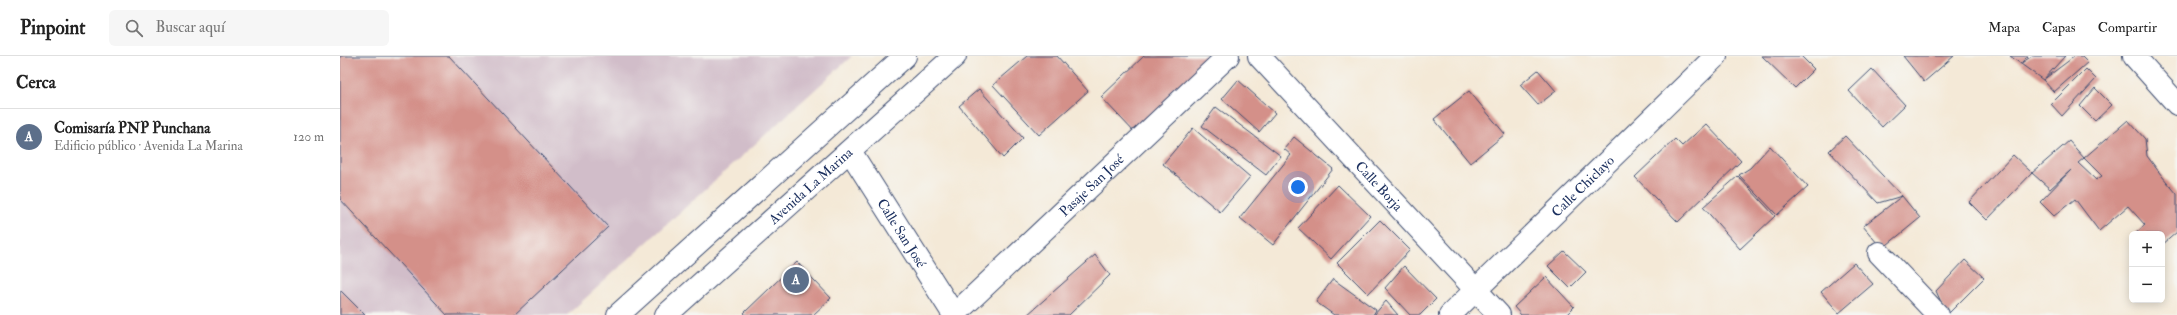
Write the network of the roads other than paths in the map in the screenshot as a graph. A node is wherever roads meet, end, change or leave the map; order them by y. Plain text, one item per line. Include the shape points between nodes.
1 (905, 56) edge
2 (955, 56) edge
3 (1228, 56) edge
4 (1259, 56) edge
5 (1716, 56) edge
6 (2134, 56) edge
7 (2177, 104) edge
8 (850, 151) junction
9 (1879, 253) dead end
10 (1475, 289) junction
11 (618, 315) edge
12 (666, 315) edge
13 (954, 315) edge
14 (1450, 315) edge
15 (1499, 315) edge
16 (1938, 315) edge

1 - 11 street
2 - 8 street, Avenida La Marina
3 - 13 street, Pasaje San José
4 - 10 street, Calle Borja
5 - 10 street, Calle Chiclayo
6 - 7 street
8 - 12 street, Avenida La Marina
8 - 13 street, Calle San José
9 - 16 street
10 - 14 street, Calle Chiclayo
10 - 15 street, Calle Borja

